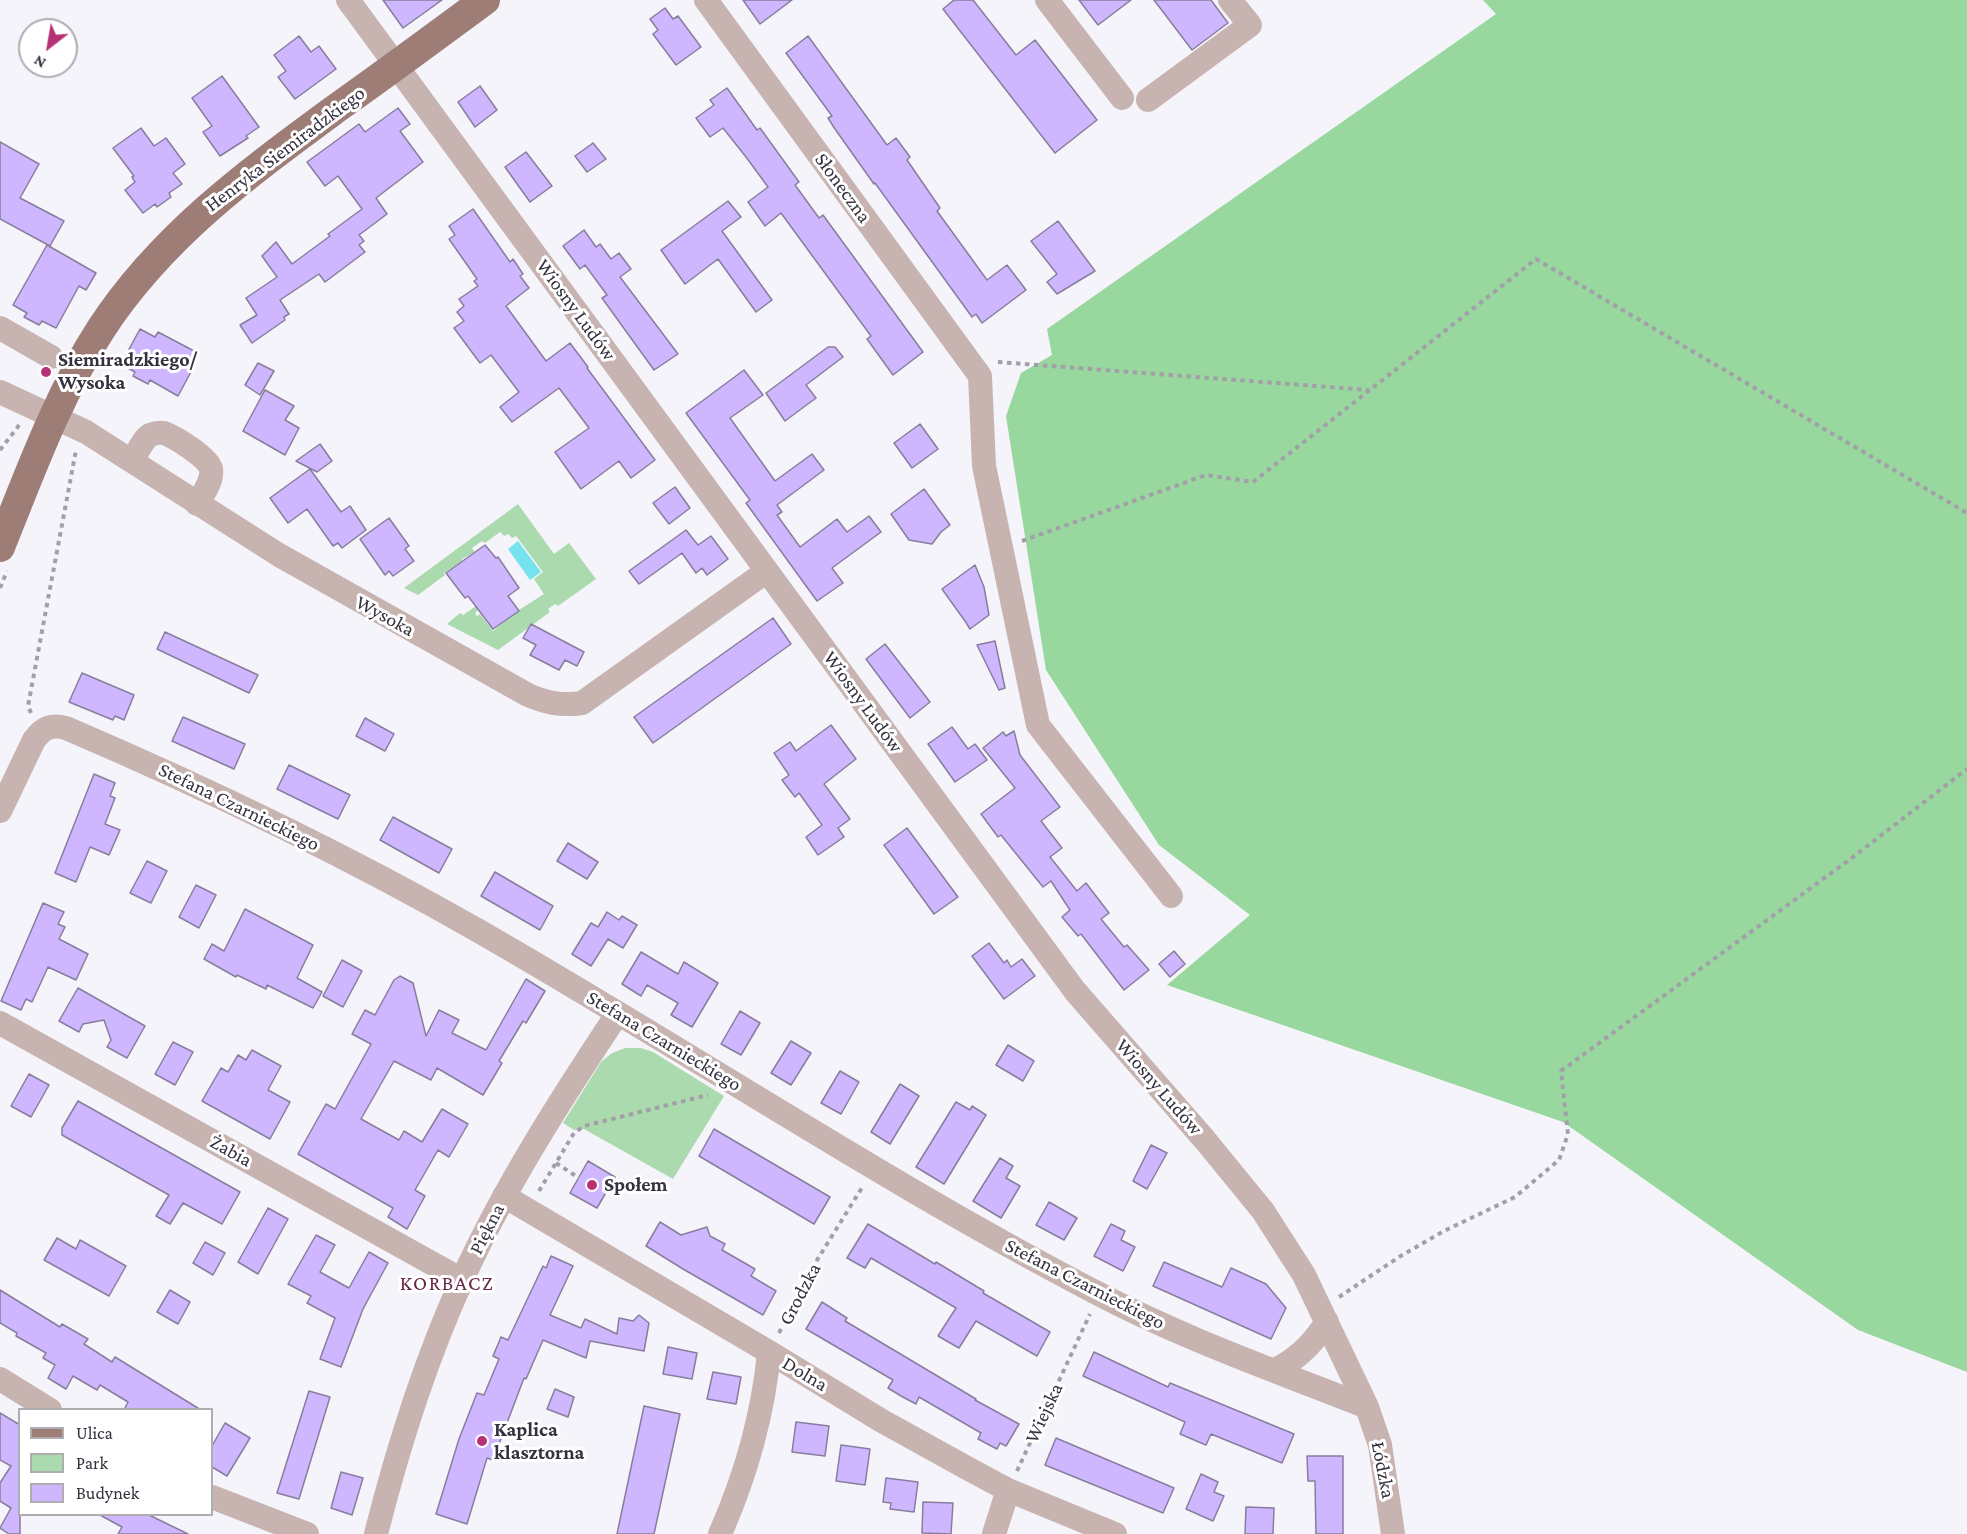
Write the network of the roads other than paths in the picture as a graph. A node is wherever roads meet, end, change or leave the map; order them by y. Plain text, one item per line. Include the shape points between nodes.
1 (348, 0) edge
2 (484, 0) edge
3 (706, 0) edge
4 (1047, 0) edge
5 (1230, 0) edge
6 (395, 66) junction
7 (1122, 98) dead end
8 (1148, 100) dead end
9 (0, 328) edge
10 (51, 357) dead end
11 (0, 392) edge
12 (54, 416) junction
13 (132, 461) junction
14 (198, 504) junction
15 (0, 547) edge
16 (767, 571) junction
17 (0, 811) edge
18 (1171, 896) dead end
19 (618, 1013) junction
20 (0, 1023) edge
21 (504, 1196) junction
22 (462, 1280) junction
23 (1325, 1318) junction
24 (769, 1352) junction
25 (1275, 1370) junction
26 (0, 1379) edge
27 (1367, 1407) junction
28 (47, 1408) edge
29 (1008, 1490) junction
30 (213, 1497) edge
31 (307, 1534) edge
32 (376, 1534) edge
33 (720, 1534) edge
34 (994, 1534) edge
35 (1115, 1534) edge
36 (1393, 1534) edge

1 - 6 street, Wiosny Ludów
2 - 6 main road, Henryka Siemiradzkiego
3 - 18 street, Słoneczna via 988,369 984,466 1038,724
4 - 7 street
5 - 8 street via 1250,25
6 - 12 main road, Henryka Siemiradzkiego via 250,171 164,249 101,329
6 - 16 street, Wiosny Ludów
9 - 10 street
11 - 12 street, Wysoka
12 - 13 street, Wysoka
12 - 15 main road, Henryka Siemiradzkiego
13 - 14 street, Wysoka
13 - 14 street via 147,437 159,432 206,459 212,473
14 - 16 street, Wysoka via 351,597 528,695 558,705 582,703 593,696
16 - 23 street, Wiosny Ludów via 1075,991 1263,1211 1304,1275
17 - 19 street, Stefana Czarnieckiego via 34,740 53,725 66,728 269,820 420,898
19 - 21 street, Piękna via 558,1103
19 - 25 street, Stefana Czarnieckiego via 874,1167 1099,1295
20 - 22 street, Żabia
21 - 22 street, Piękna
21 - 24 street, Dolna
22 - 32 street, Piękna via 407,1423
23 - 25 street via 1303,1353
23 - 27 street, Wiosny Ludów
24 - 29 street, Dolna via 882,1421
24 - 33 street via 753,1446
25 - 27 street, Stefana Czarnieckiego
26 - 28 street
27 - 36 street, Łódzka via 1380,1444
29 - 34 street
29 - 35 street, Dolna
30 - 31 street

